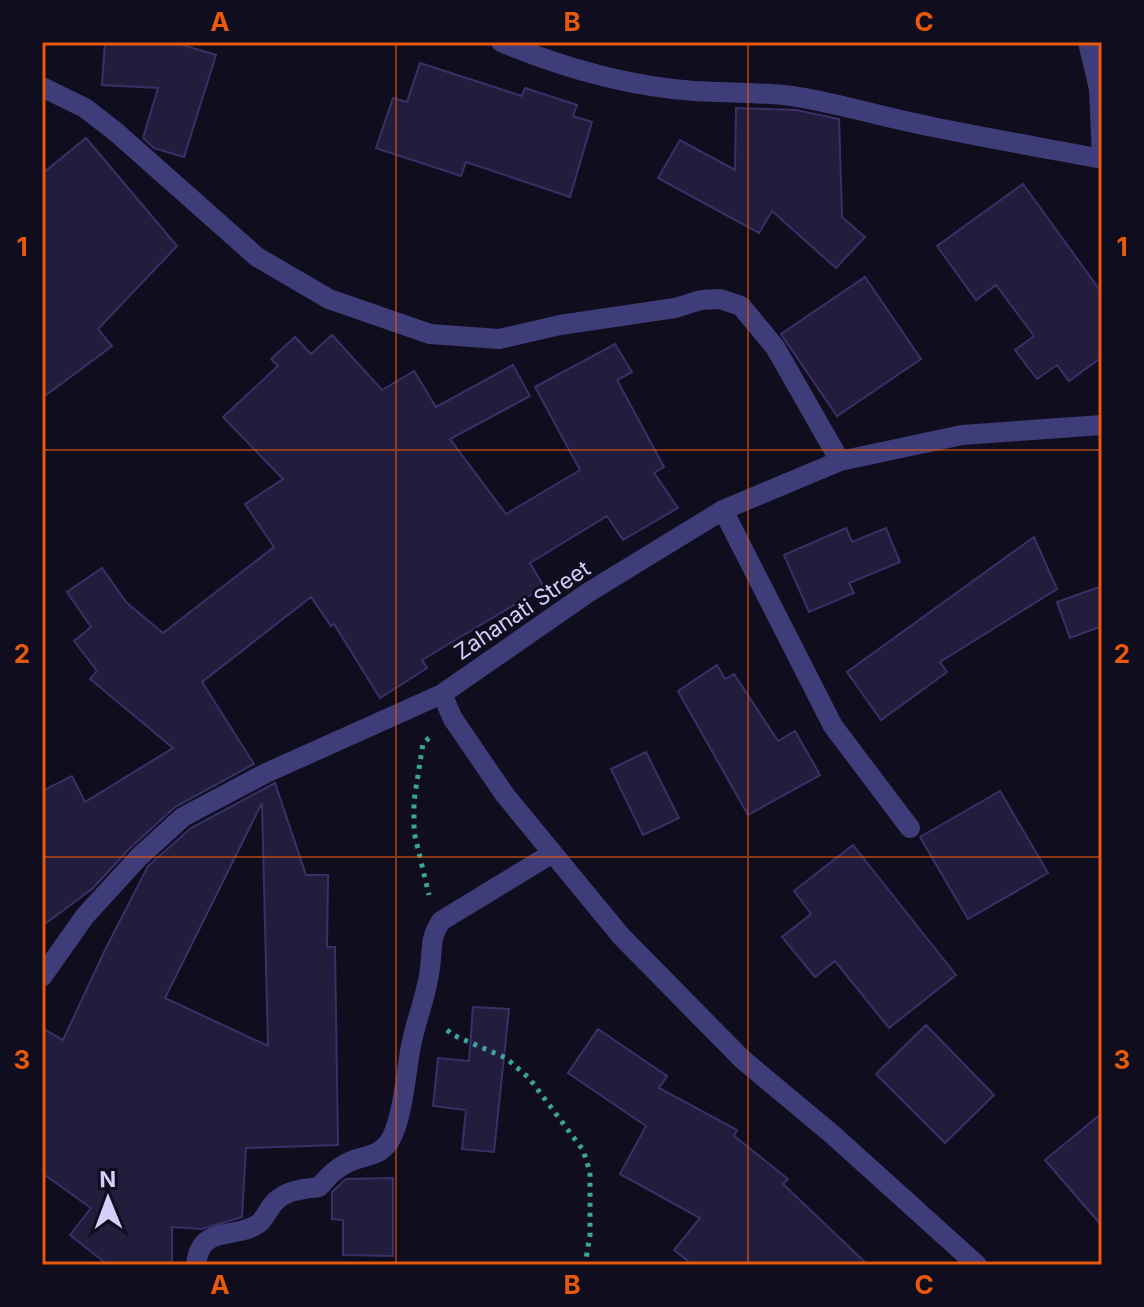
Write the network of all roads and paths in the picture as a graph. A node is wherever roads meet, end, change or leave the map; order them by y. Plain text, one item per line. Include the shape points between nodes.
1 (501, 42) edge
2 (1088, 42) edge
3 (42, 87) edge
4 (1102, 159) edge
5 (1102, 425) edge
6 (840, 461) junction
7 (723, 510) junction
8 (442, 694) junction
9 (453, 719) junction
10 (910, 828) dead end
11 (551, 854) junction
12 (431, 936) junction
13 (42, 977) edge
14 (422, 1009) junction
15 (196, 1265) edge
16 (585, 1265) edge
17 (977, 1265) edge

1 - 4 street via 608,78 694,91 791,96
2 - 4 street via 1099,89
3 - 6 street via 85,108 116,132 257,257 329,299 430,334 499,339 701,300 741,306 775,347
5 - 6 street, Zahanati Street via 962,435
6 - 7 street, Zahanati Street
7 - 8 street, Zahanati Street via 589,592
7 - 10 street via 833,726
8 - 9 street
8 - 13 street, Zahanati Street via 266,773 183,817 85,916
9 - 11 street
9 - 12 path via 423,743 414,801
11 - 12 street via 441,921
11 - 17 street via 621,936 742,1059
12 - 14 street
14 - 15 street via 390,1141 376,1155 332,1172 319,1187 276,1200 259,1223 216,1234 204,1243
14 - 16 path via 453,1035 506,1058 529,1078 583,1150 590,1172

